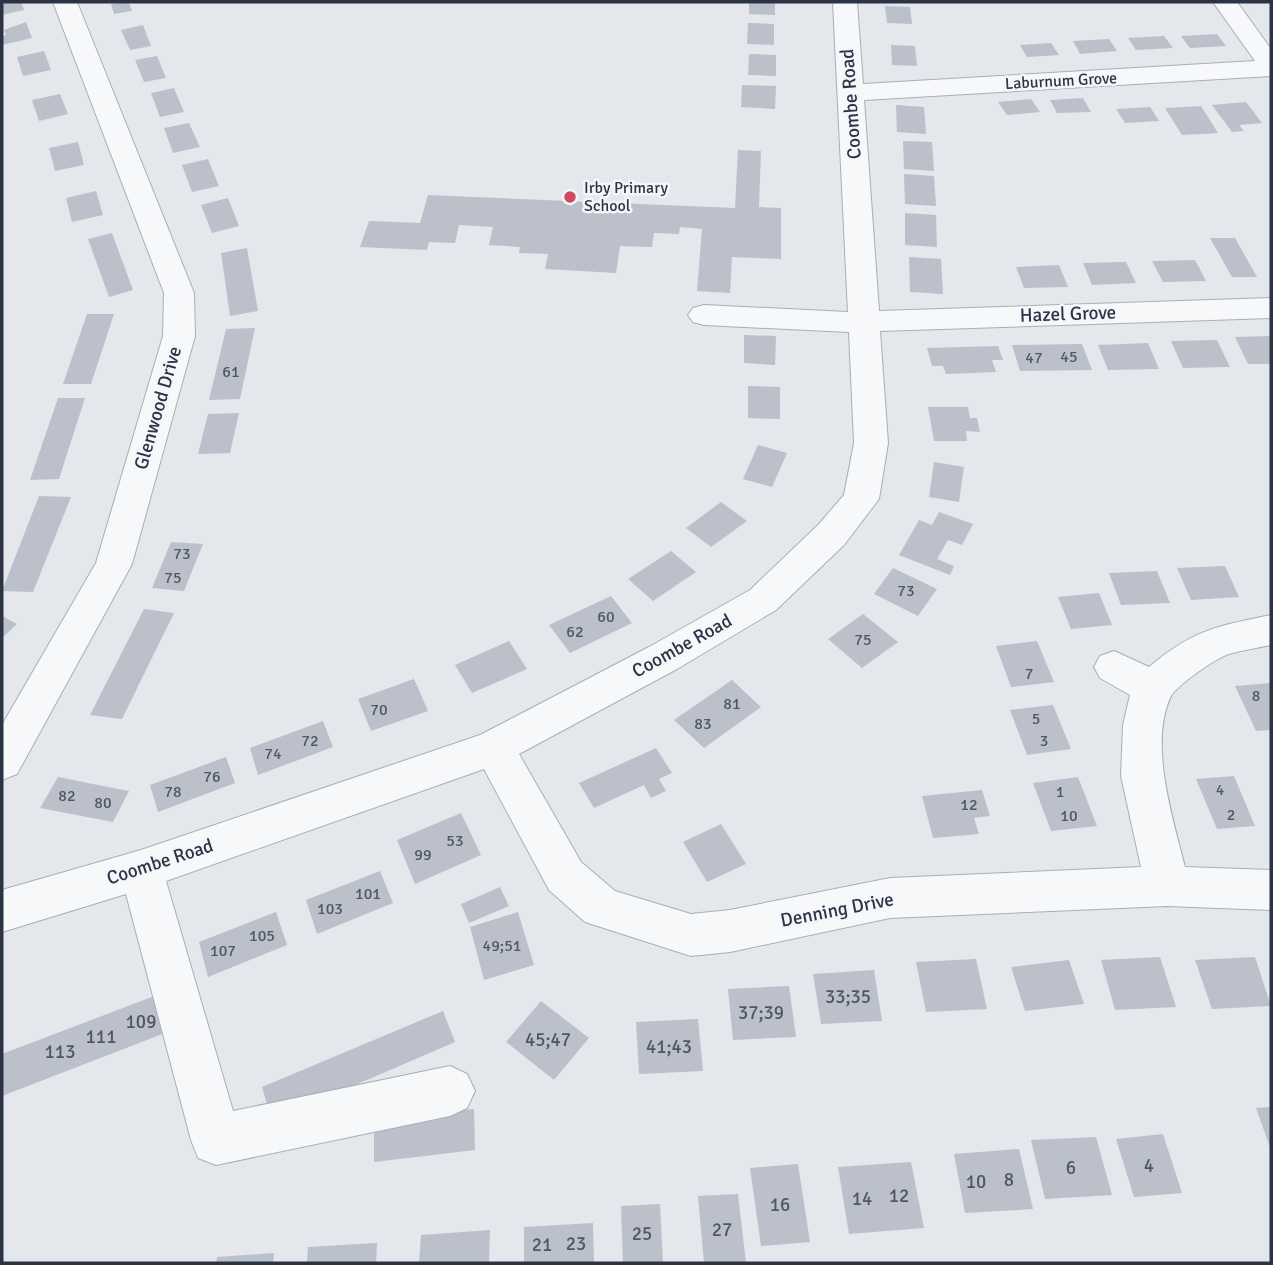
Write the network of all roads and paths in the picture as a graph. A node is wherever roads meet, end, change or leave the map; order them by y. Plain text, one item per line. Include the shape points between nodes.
1 (65, 2) edge
2 (845, 2) edge
3 (1225, 2) edge
4 (1271, 67) edge
5 (850, 93) junction
6 (1271, 308) edge
7 (704, 315) dead end
8 (864, 319) junction
9 (1271, 630) edge
10 (1114, 667) dead end
11 (1152, 688) junction
12 (494, 748) junction
13 (2, 762) edge
14 (141, 870) junction
15 (1167, 886) junction
16 (1271, 890) edge
17 (2, 911) edge
18 (450, 1091) dead end

1 - 13 street, Glenwood Drive via 180,293 179,336 114,565
2 - 5 street, Coombe Road
3 - 4 street
4 - 5 street, Laburnum Grove
5 - 8 street, Coombe Road
6 - 8 street, Hazel Grove
7 - 8 street, Hazel Grove via 830,323
8 - 12 street, Coombe Road via 871,443 862,499 831,535 763,600
9 - 11 street via 1217,641
10 - 11 street
11 - 15 street via 1143,725 1142,776
12 - 14 street, Coombe Road
12 - 15 street, Denning Drive via 565,876 601,906 691,936 890,898
14 - 17 street, Coombe Road
14 - 18 street via 216,1140
15 - 16 street, Denning Drive

